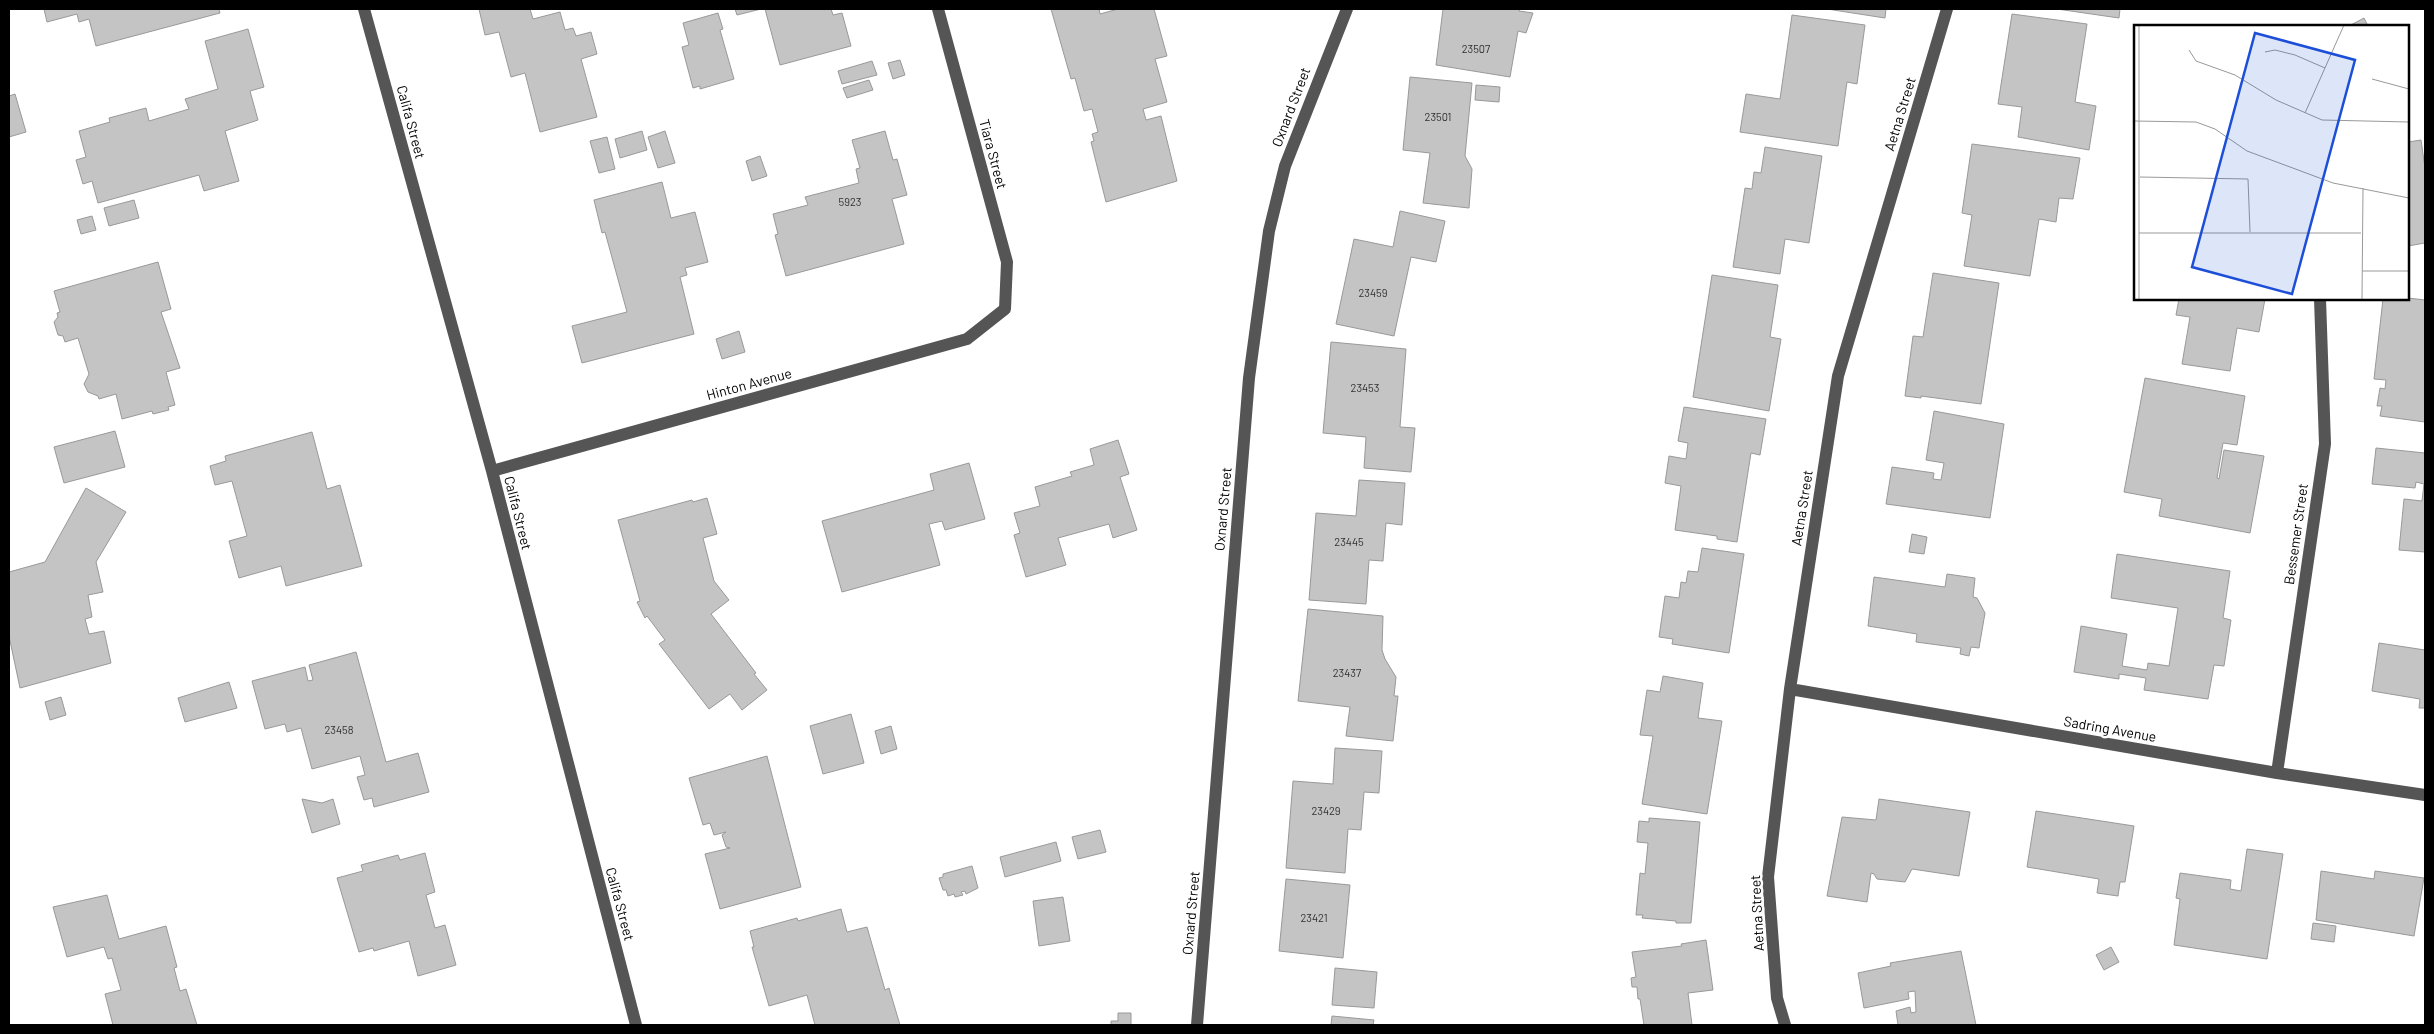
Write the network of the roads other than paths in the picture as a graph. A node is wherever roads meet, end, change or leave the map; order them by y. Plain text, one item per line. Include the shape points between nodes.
1 (364, 9) edge
2 (938, 9) edge
3 (1347, 9) edge
4 (1947, 9) edge
5 (2320, 300) edge
6 (1005, 308) joint
7 (492, 471) junction
8 (1790, 689) junction
9 (2277, 773) junction
10 (2425, 795) edge
11 (636, 1025) edge
12 (1197, 1025) edge
13 (1785, 1025) edge

1 - 7 street, Califa Street
2 - 6 street, Tiara Street via 1006,262
3 - 12 street, Oxnard Street via 1285,166 1269,231 1249,378
4 - 8 street, Aetna Street via 1838,376
5 - 9 street, Bessemer Street via 2325,444
6 - 7 street, Hinton Avenue via 966,339
7 - 11 street, Califa Street
8 - 9 street, Sadring Avenue
8 - 13 street, Aetna Street via 1768,877 1777,998
9 - 10 street, Sadring Avenue

